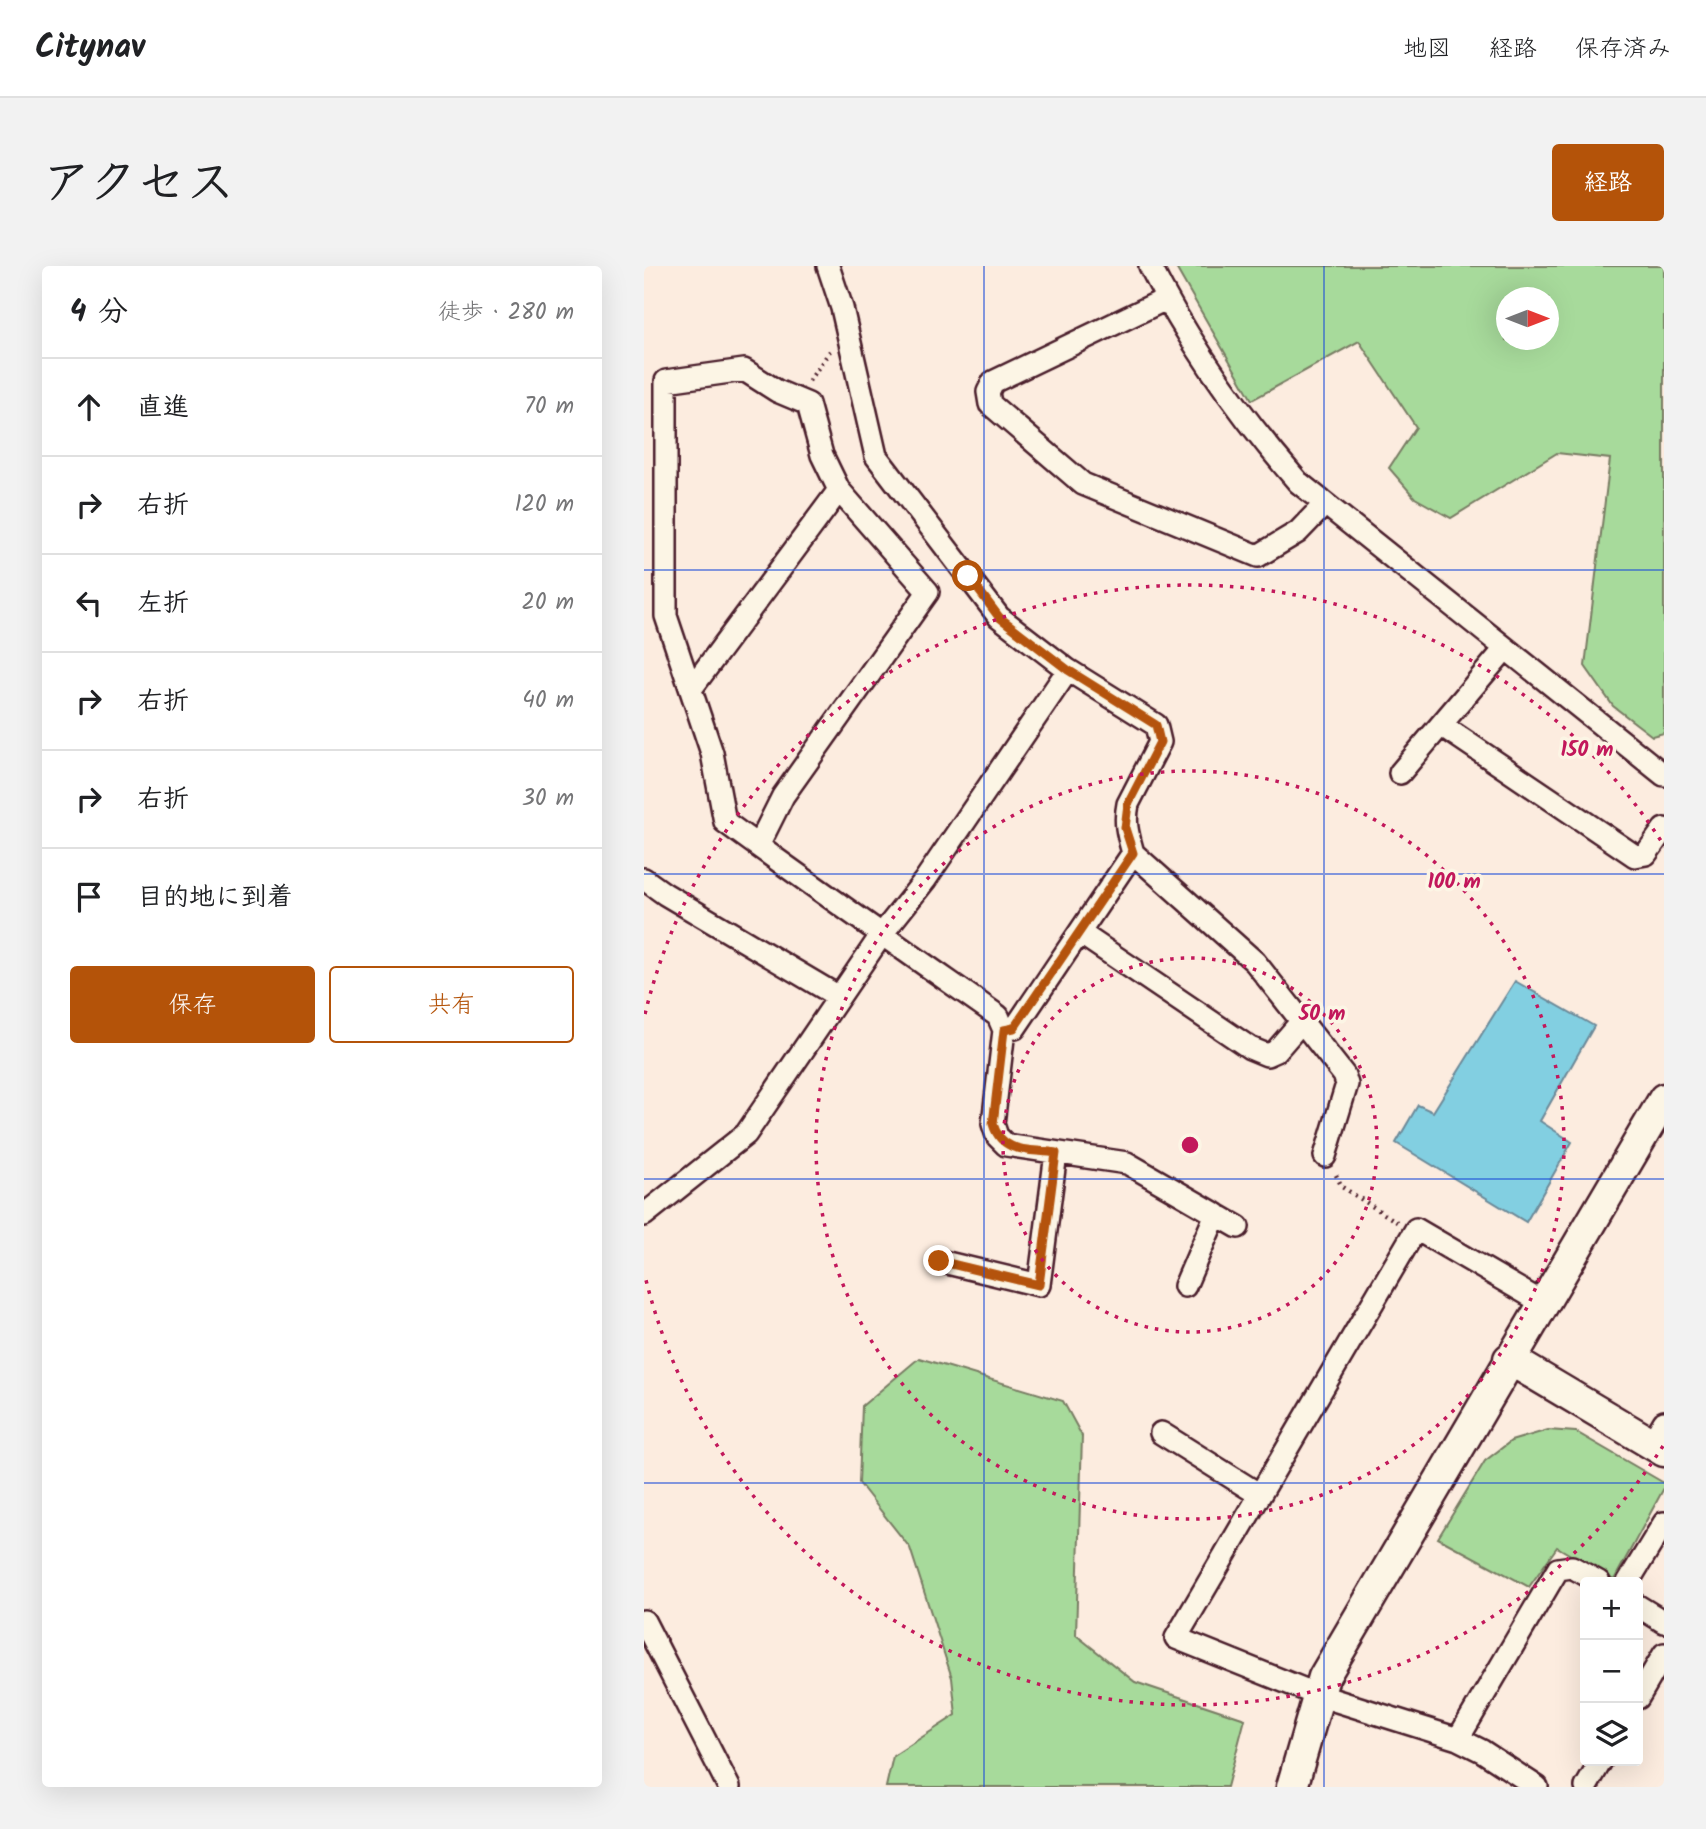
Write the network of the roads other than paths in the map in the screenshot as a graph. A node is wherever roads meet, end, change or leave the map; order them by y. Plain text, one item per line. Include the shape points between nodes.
1 (828, 266) edge
2 (1150, 266) edge
3 (1166, 299) junction
4 (839, 490) junction
5 (1325, 504) junction
6 (1505, 649) junction
7 (1068, 670) junction
8 (691, 689) junction
9 (1441, 725) junction
10 (1401, 773) dead end
11 (1664, 775) edge
12 (1664, 829) edge
13 (758, 846) junction
14 (1133, 853) junction
15 (644, 879) edge
16 (1080, 933) junction
17 (882, 934) junction
18 (839, 998) junction
19 (1302, 1021) junction
20 (1004, 1030) junction
21 (1664, 1099) edge
22 (1056, 1153) junction
23 (1325, 1156) road end
24 (1216, 1214) junction
25 (644, 1215) edge
26 (1238, 1227) dead end
27 (939, 1261) dead end
28 (1185, 1286) dead end
29 (1543, 1303) junction
30 (1509, 1359) junction
31 (1161, 1433) dead end
32 (1660, 1439) edge
33 (1260, 1494) junction
34 (1664, 1523) edge
35 (1590, 1577) edge
36 (1631, 1577) edge
37 (1643, 1609) edge
38 (644, 1621) edge
39 (1664, 1622) edge
40 (1664, 1654) edge
41 (1643, 1690) edge
42 (1318, 1695) junction
43 (1458, 1739) junction
44 (1598, 1766) edge
45 (729, 1787) edge
46 (1292, 1787) edge
47 (1537, 1787) edge
48 (1586, 1787) edge

1 - 7 street via 876,456 999,617
2 - 3 street
3 - 5 street via 1266,445 1298,482
3 - 5 street via 993,383 988,392 990,404 1083,484 1258,556 1298,532
4 - 8 street
4 - 8 street via 822,455 808,404 744,370 666,382 666,616
4 - 13 street via 928,592 783,796
5 - 6 street
6 - 9 street
6 - 11 street
7 - 14 street via 1156,725 1160,742 1125,816
7 - 17 street via 925,880
8 - 13 street via 712,753 725,822
9 - 10 street
9 - 12 street via 1635,856 1646,854
13 - 17 street
14 - 16 street
14 - 19 street via 1255,962
15 - 18 street
16 - 19 street via 1258,1052 1276,1051
16 - 20 street via 1014,1028
17 - 18 street
17 - 20 street via 998,1016
18 - 25 street via 746,1134
19 - 23 street via 1345,1075 1347,1084
20 - 22 street via 993,1124 997,1136 1006,1145
21 - 29 street
22 - 24 street via 1127,1163
22 - 27 street via 1039,1285
24 - 26 street
24 - 28 street
29 - 30 street
29 - 33 street via 1416,1229
30 - 32 street
30 - 42 street via 1324,1676
31 - 33 street
33 - 42 street via 1176,1638
34 - 36 street
35 - 43 street via 1572,1567 1558,1569
37 - 39 street
38 - 45 street
40 - 41 street
42 - 43 street
42 - 46 street
43 - 47 street
44 - 48 street

